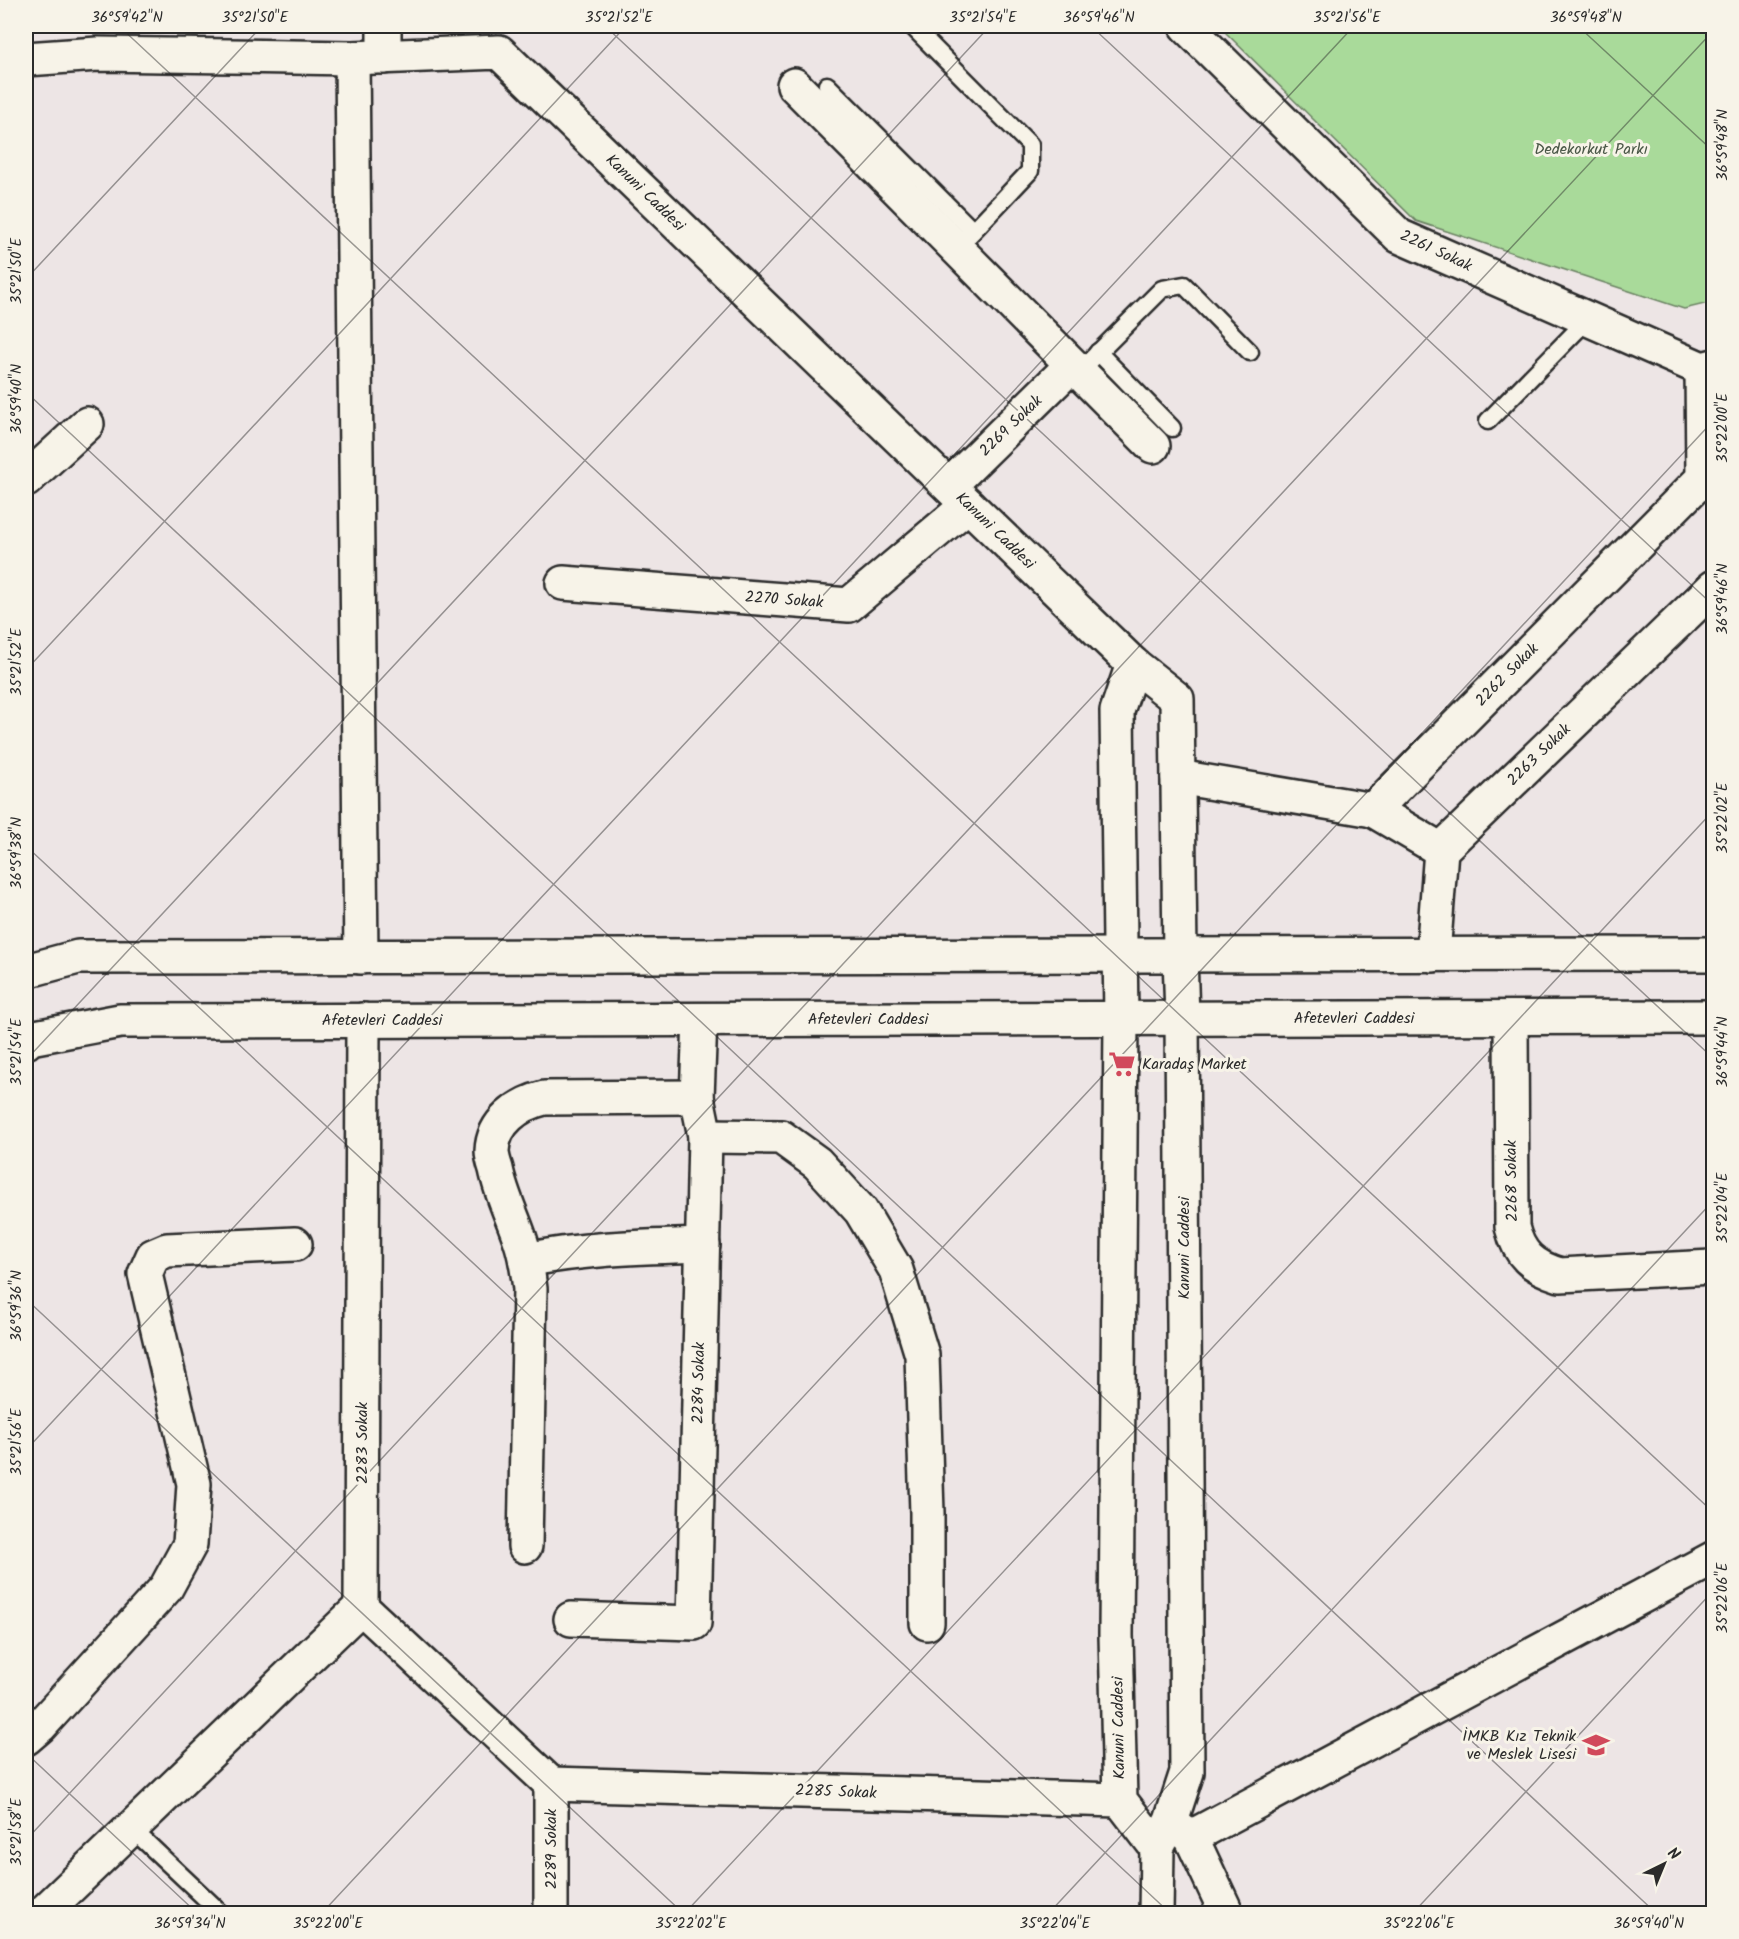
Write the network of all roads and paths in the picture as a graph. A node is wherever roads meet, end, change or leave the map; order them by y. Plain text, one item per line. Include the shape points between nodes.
1 (912, 26) edge
2 (1186, 26) edge
3 (499, 39) edge
4 (97, 40) edge
5 (373, 47) edge
6 (26, 58) edge
7 (794, 85) dead end
8 (827, 85) dead end
9 (964, 240) junction
10 (1587, 318) junction
11 (1250, 352) dead end
12 (1083, 363) junction
13 (1708, 367) edge
14 (1488, 421) dead end
15 (87, 424) dead end
16 (1162, 437) dead end
17 (26, 480) edge
18 (959, 496) junction
19 (563, 583) dead end
20 (1713, 587) edge
21 (1133, 663) junction
22 (1178, 777) junction
23 (1373, 810) junction
24 (1441, 850) junction
25 (1713, 954) edge
26 (1120, 955) junction
27 (1180, 955) junction
28 (1433, 955) junction
29 (361, 957) junction
30 (26, 971) edge
31 (1713, 1017) edge
32 (1182, 1018) junction
33 (1511, 1018) junction
34 (1121, 1019) junction
35 (363, 1020) junction
36 (700, 1020) junction
37 (26, 1042) edge
38 (698, 1097) junction
39 (705, 1136) junction
40 (295, 1244) dead end
41 (702, 1245) junction
42 (526, 1260) junction
43 (1712, 1267) dead end
44 (525, 1546) dead end
45 (1713, 1558) edge
46 (361, 1606) junction
47 (571, 1619) dead end
48 (927, 1623) dead end
49 (26, 1738) edge
50 (551, 1784) junction
51 (1120, 1800) junction
52 (131, 1828) junction
53 (1173, 1835) junction
54 (42, 1914) edge
55 (222, 1914) edge
56 (551, 1914) edge
57 (1156, 1914) edge
58 (1227, 1914) edge

1 - 9 lane via 1030,145 1030,171
2 - 10 street, 2261 Sokak via 1399,236
3 - 5 street, Kanuni Caddesi
3 - 18 street, Kanuni Caddesi
4 - 5 street, Kanuni Caddesi
4 - 6 street, Kanuni Caddesi
5 - 29 street
7 - 9 street
8 - 9 lane
9 - 12 street
10 - 13 street, 2261 Sokak
10 - 14 lane
11 - 12 lane via 1184,285 1162,289
12 - 16 street
12 - 18 street, 2269 Sokak
13 - 23 street, 2262 Sokak via 1703,478
15 - 17 street
18 - 19 street, 2270 Sokak via 849,605
18 - 21 street, Kanuni Caddesi
20 - 24 street, 2263 Sokak
21 - 22 street, Kanuni Caddesi via 1178,699
21 - 26 street, Kanuni Caddesi via 1117,711
22 - 23 street
22 - 27 street, Kanuni Caddesi
23 - 24 street
24 - 28 street
25 - 28 street
26 - 27 street
26 - 29 street
26 - 34 street, Kanuni Caddesi
27 - 28 street
27 - 32 street, Kanuni Caddesi
29 - 30 street via 78,957
31 - 33 street, Afetevleri Caddesi
32 - 33 street, Afetevleri Caddesi
32 - 34 street, Afetevleri Caddesi
32 - 53 street, Kanuni Caddesi via 1186,1772
33 - 43 street, 2268 Sokak via 1512,1220 1521,1251 1538,1267 1560,1275
34 - 36 street, Afetevleri Caddesi
34 - 51 street, Kanuni Caddesi via 1116,1635
35 - 36 street, Afetevleri Caddesi
35 - 37 street, Afetevleri Caddesi via 120,1021 30,1038
35 - 46 street, 2283 Sokak
36 - 38 street, 2284 Sokak
38 - 39 street, 2284 Sokak
38 - 42 street via 544,1098 531,1101 510,1115 501,1126 492,1152 500,1190
39 - 41 street, 2284 Sokak
39 - 48 street via 781,1137 817,1163 861,1211 896,1270 922,1355
40 - 49 street via 166,1250 153,1256 145,1274 194,1484 189,1544 166,1588
41 - 42 street via 592,1249
41 - 47 street, 2284 Sokak via 694,1623
42 - 44 street via 530,1289
45 - 53 street
46 - 50 street
46 - 52 street
50 - 51 street, 2285 Sokak
50 - 56 street, 2289 Sokak
51 - 53 street, Kanuni Caddesi
52 - 54 street
52 - 55 lane
53 - 57 street, Kanuni Caddesi
53 - 58 street

